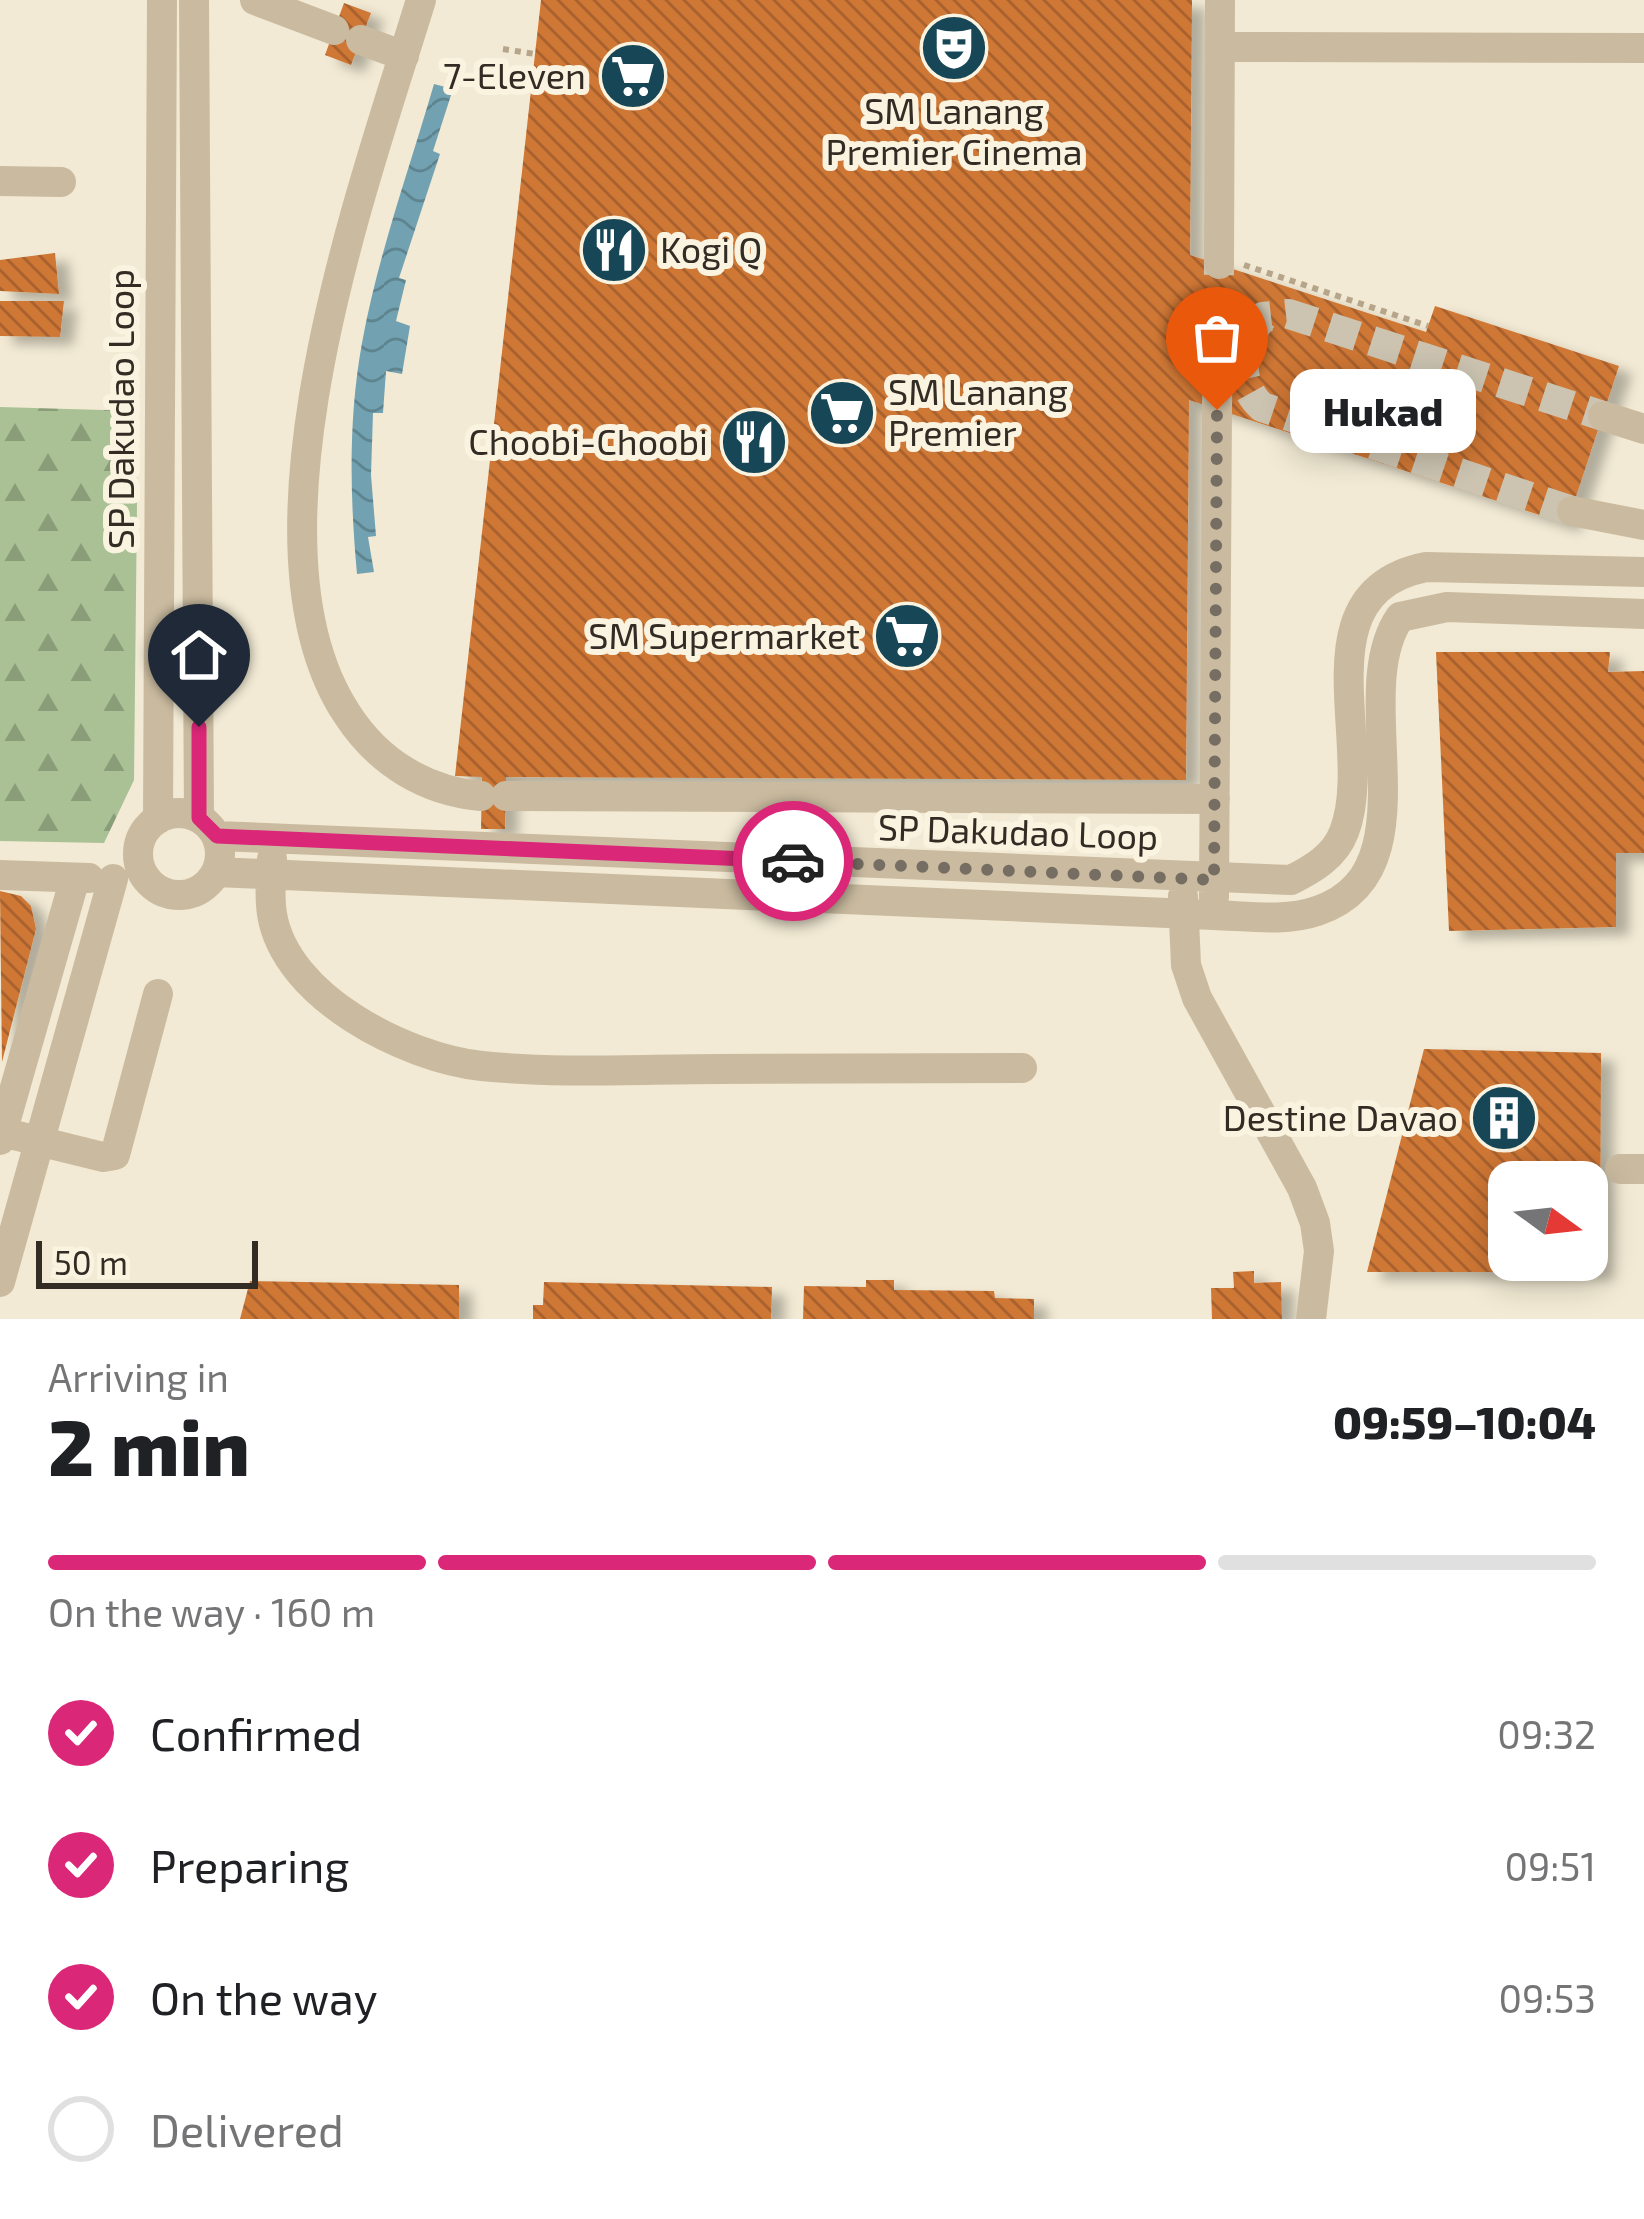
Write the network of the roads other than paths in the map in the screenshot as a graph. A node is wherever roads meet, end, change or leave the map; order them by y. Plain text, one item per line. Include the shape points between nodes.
1 (162, 0) edge
2 (194, 0) edge
3 (255, 0) edge
4 (421, 0) edge
5 (1220, 0) edge
6 (1220, 47) junction
7 (1644, 48) edge
8 (404, 56) junction
9 (0, 182) edge
10 (61, 182) dead end
11 (1219, 260) tunnel mouth
12 (1217, 410) tunnel mouth
13 (1603, 416) tunnel mouth
14 (1644, 429) edge
15 (1572, 511) tunnel mouth
16 (1644, 525) edge
17 (1644, 572) edge
18 (1375, 588) junction
19 (1644, 614) edge
20 (1400, 616) junction
21 (1215, 799) junction
22 (158, 819) junction
23 (208, 827) junction
24 (273, 839) junction
25 (632, 854) junction
26 (885, 866) junction
27 (216, 872) junction
28 (0, 874) edge
29 (271, 875) junction
30 (128, 877) junction
31 (74, 878) junction
32 (1183, 878) junction
33 (1214, 880) junction
34 (630, 890) junction
35 (883, 901) junction
36 (1183, 914) junction
37 (1214, 915) junction
38 (158, 994) dead end
39 (24, 1054) junction
40 (61, 1066) junction
41 (1022, 1068) dead end
42 (1, 1136) edge
43 (39, 1141) junction
44 (11, 1199) edge
45 (0, 1282) edge
46 (1311, 1319) edge

1 - 22 street, SP Dakudao Loop
2 - 23 street, SP Dakudao Loop
3 - 8 street
4 - 8 street
5 - 6 street
6 - 7 street
6 - 11 street
8 - 21 street via 324,338 305,492 310,630 328,686 385,758 442,789 494,796
9 - 10 street
12 - 21 street
13 - 14 street
15 - 16 street
17 - 18 street via 1426,567
18 - 20 street
18 - 33 street, SP Dakudao Loop via 1362,604 1351,651 1344,832 1332,852 1291,880
19 - 20 street via 1447,607
20 - 37 street, SP Dakudao Loop via 1381,672 1382,820 1371,861 1320,910
21 - 33 street
22 - 23 street via 174,813
22 - 30 street
23 - 24 street, SP Dakudao Loop
23 - 27 street via 220,848
24 - 25 street, SP Dakudao Loop
24 - 29 street
25 - 26 street, SP Dakudao Loop
25 - 34 street
26 - 32 street, SP Dakudao Loop
26 - 35 street
27 - 29 street, SP Dakudao Loop
27 - 30 street via 185,896
28 - 31 street
29 - 34 street, SP Dakudao Loop
29 - 41 street via 278,937 302,977 359,1021 424,1052 479,1066 586,1069
30 - 31 street
30 - 40 street
31 - 39 street
32 - 33 street, SP Dakudao Loop
32 - 36 street
33 - 37 street
34 - 35 street, SP Dakudao Loop
35 - 36 street, SP Dakudao Loop
36 - 37 street, SP Dakudao Loop
36 - 46 street via 1197,998 1316,1222
38 - 43 street via 115,1155
39 - 40 street
39 - 42 street
40 - 43 street
42 - 43 street
43 - 44 street
44 - 45 street

